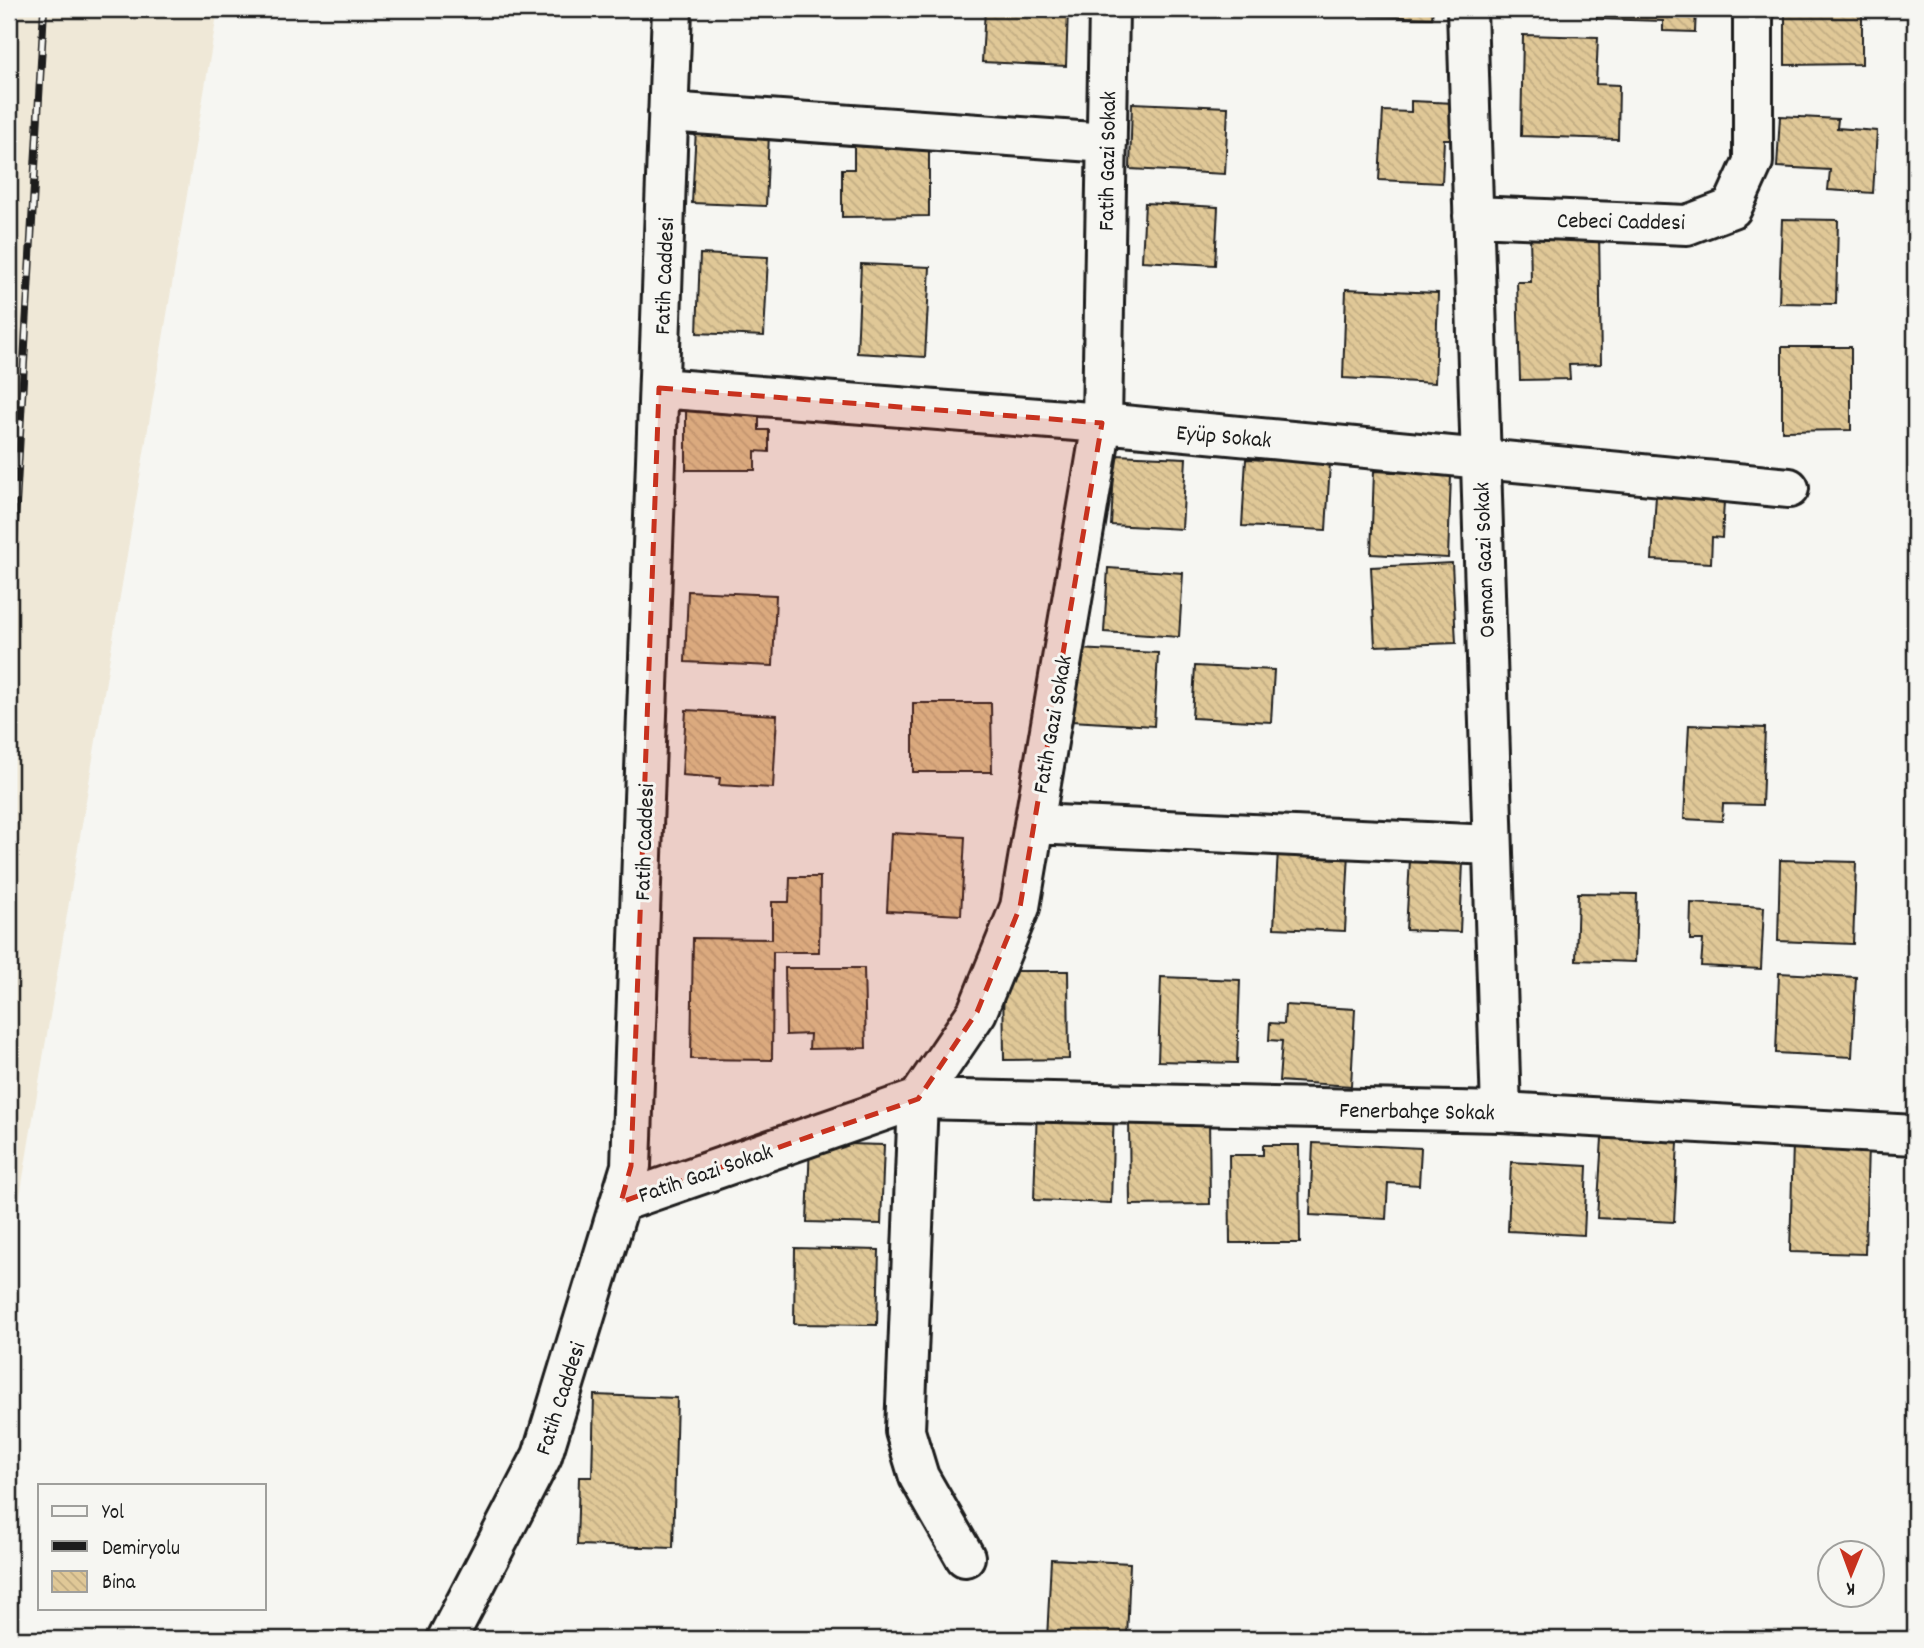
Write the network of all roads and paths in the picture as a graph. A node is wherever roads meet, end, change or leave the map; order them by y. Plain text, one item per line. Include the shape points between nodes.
1 (672, 9) edge
2 (1109, 9) edge
3 (1467, 9) edge
4 (1753, 9) edge
5 (668, 112) junction
6 (1107, 143) junction
7 (1473, 216) junction
8 (659, 388) junction
9 (1102, 423) junction
10 (1480, 459) junction
11 (1789, 488) dead end
12 (1034, 824) junction
13 (1492, 845) junction
14 (918, 1099) junction
15 (1501, 1112) junction
16 (1915, 1135) edge
17 (621, 1202) junction
18 (965, 1557) dead end
19 (447, 1639) edge

1 - 5 street, Fatih Caddesi
2 - 6 street, Fatih Gazi Sokak
3 - 7 street, Osman Gazi Sokak
4 - 7 street, Cebeci Caddesi via 1753,162 1731,208 1687,225
5 - 6 street
5 - 8 street, Fatih Caddesi
6 - 9 street, Fatih Gazi Sokak
7 - 10 street, Osman Gazi Sokak
8 - 9 street, Eyüp Sokak
8 - 17 street, Fatih Caddesi via 631,1167
9 - 10 street, Eyüp Sokak
9 - 12 street, Fatih Gazi Sokak
10 - 11 street, Eyüp Sokak
10 - 13 street, Osman Gazi Sokak
12 - 13 street
12 - 14 street, Fatih Gazi Sokak via 1020,907 977,1012
13 - 15 street, Osman Gazi Sokak
14 - 15 street, Fenerbahçe Sokak
14 - 17 street, Fatih Gazi Sokak
14 - 18 street via 905,1431 919,1477
15 - 16 street, Fenerbahçe Sokak
17 - 19 street, Fatih Caddesi via 542,1456

